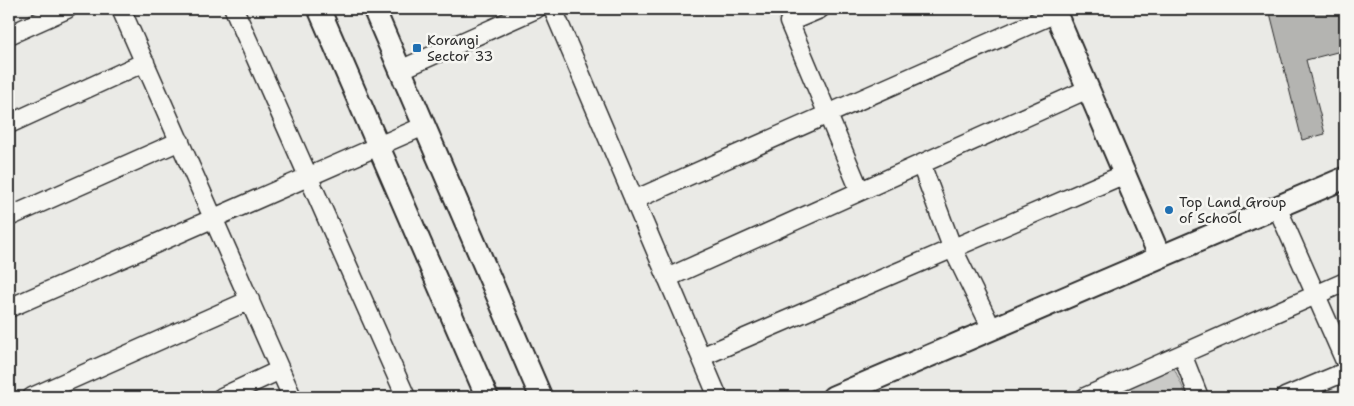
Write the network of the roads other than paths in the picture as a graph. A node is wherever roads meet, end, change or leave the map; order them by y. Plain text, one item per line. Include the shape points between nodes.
1 (67, 9) edge
2 (121, 9) edge
3 (234, 9) edge
4 (319, 9) edge
5 (374, 9) edge
6 (536, 9) edge
7 (553, 9) edge
8 (820, 9) edge
9 (1055, 11) edge
10 (9, 35) edge
11 (145, 62) junction
12 (400, 70) junction
13 (1088, 89) junction
14 (827, 114) junction
15 (9, 124) edge
16 (424, 126) junction
17 (180, 141) junction
18 (379, 146) junction
19 (921, 164) junction
20 (1125, 174) junction
21 (309, 177) junction
22 (1345, 178) edge
23 (860, 191) junction
24 (634, 200) junction
25 (1278, 207) junction
26 (9, 217) edge
27 (214, 218) junction
28 (952, 246) junction
29 (1160, 256) junction
30 (667, 278) junction
31 (1345, 282) edge
32 (1316, 295) junction
33 (250, 300) junction
34 (9, 308) edge
35 (992, 328) junction
36 (1182, 354) junction
37 (701, 357) junction
38 (1345, 361) edge
39 (280, 370) junction
40 (1345, 372) edge
41 (32, 397) edge
42 (222, 397) edge
43 (292, 397) edge
44 (406, 397) edge
45 (487, 397) edge
46 (541, 397) edge
47 (718, 397) edge
48 (833, 397) edge
49 (1086, 397) edge
50 (1199, 397) edge
51 (1285, 397) edge

1 - 10 street
2 - 11 street
3 - 21 street
4 - 18 street
5 - 12 street
6 - 12 street
7 - 24 street
8 - 14 street via 789,22
9 - 13 street
9 - 14 street
11 - 15 street
11 - 17 street
12 - 16 street
13 - 19 street
13 - 20 street
14 - 23 street
14 - 24 street
16 - 18 street
16 - 46 street
17 - 26 street
17 - 27 street
18 - 21 street
18 - 45 street
19 - 23 street
19 - 28 street
20 - 28 street
20 - 29 street
21 - 27 street
21 - 44 street
22 - 25 street
23 - 30 street
24 - 30 street
25 - 29 street
25 - 32 street
27 - 33 street
27 - 34 street
28 - 35 street
28 - 37 street
29 - 35 street
30 - 37 street
31 - 32 street
32 - 36 street
32 - 38 street
33 - 39 street
33 - 41 street
35 - 48 street
36 - 49 street
36 - 50 street
37 - 47 street
39 - 42 street
39 - 43 street
40 - 51 street

